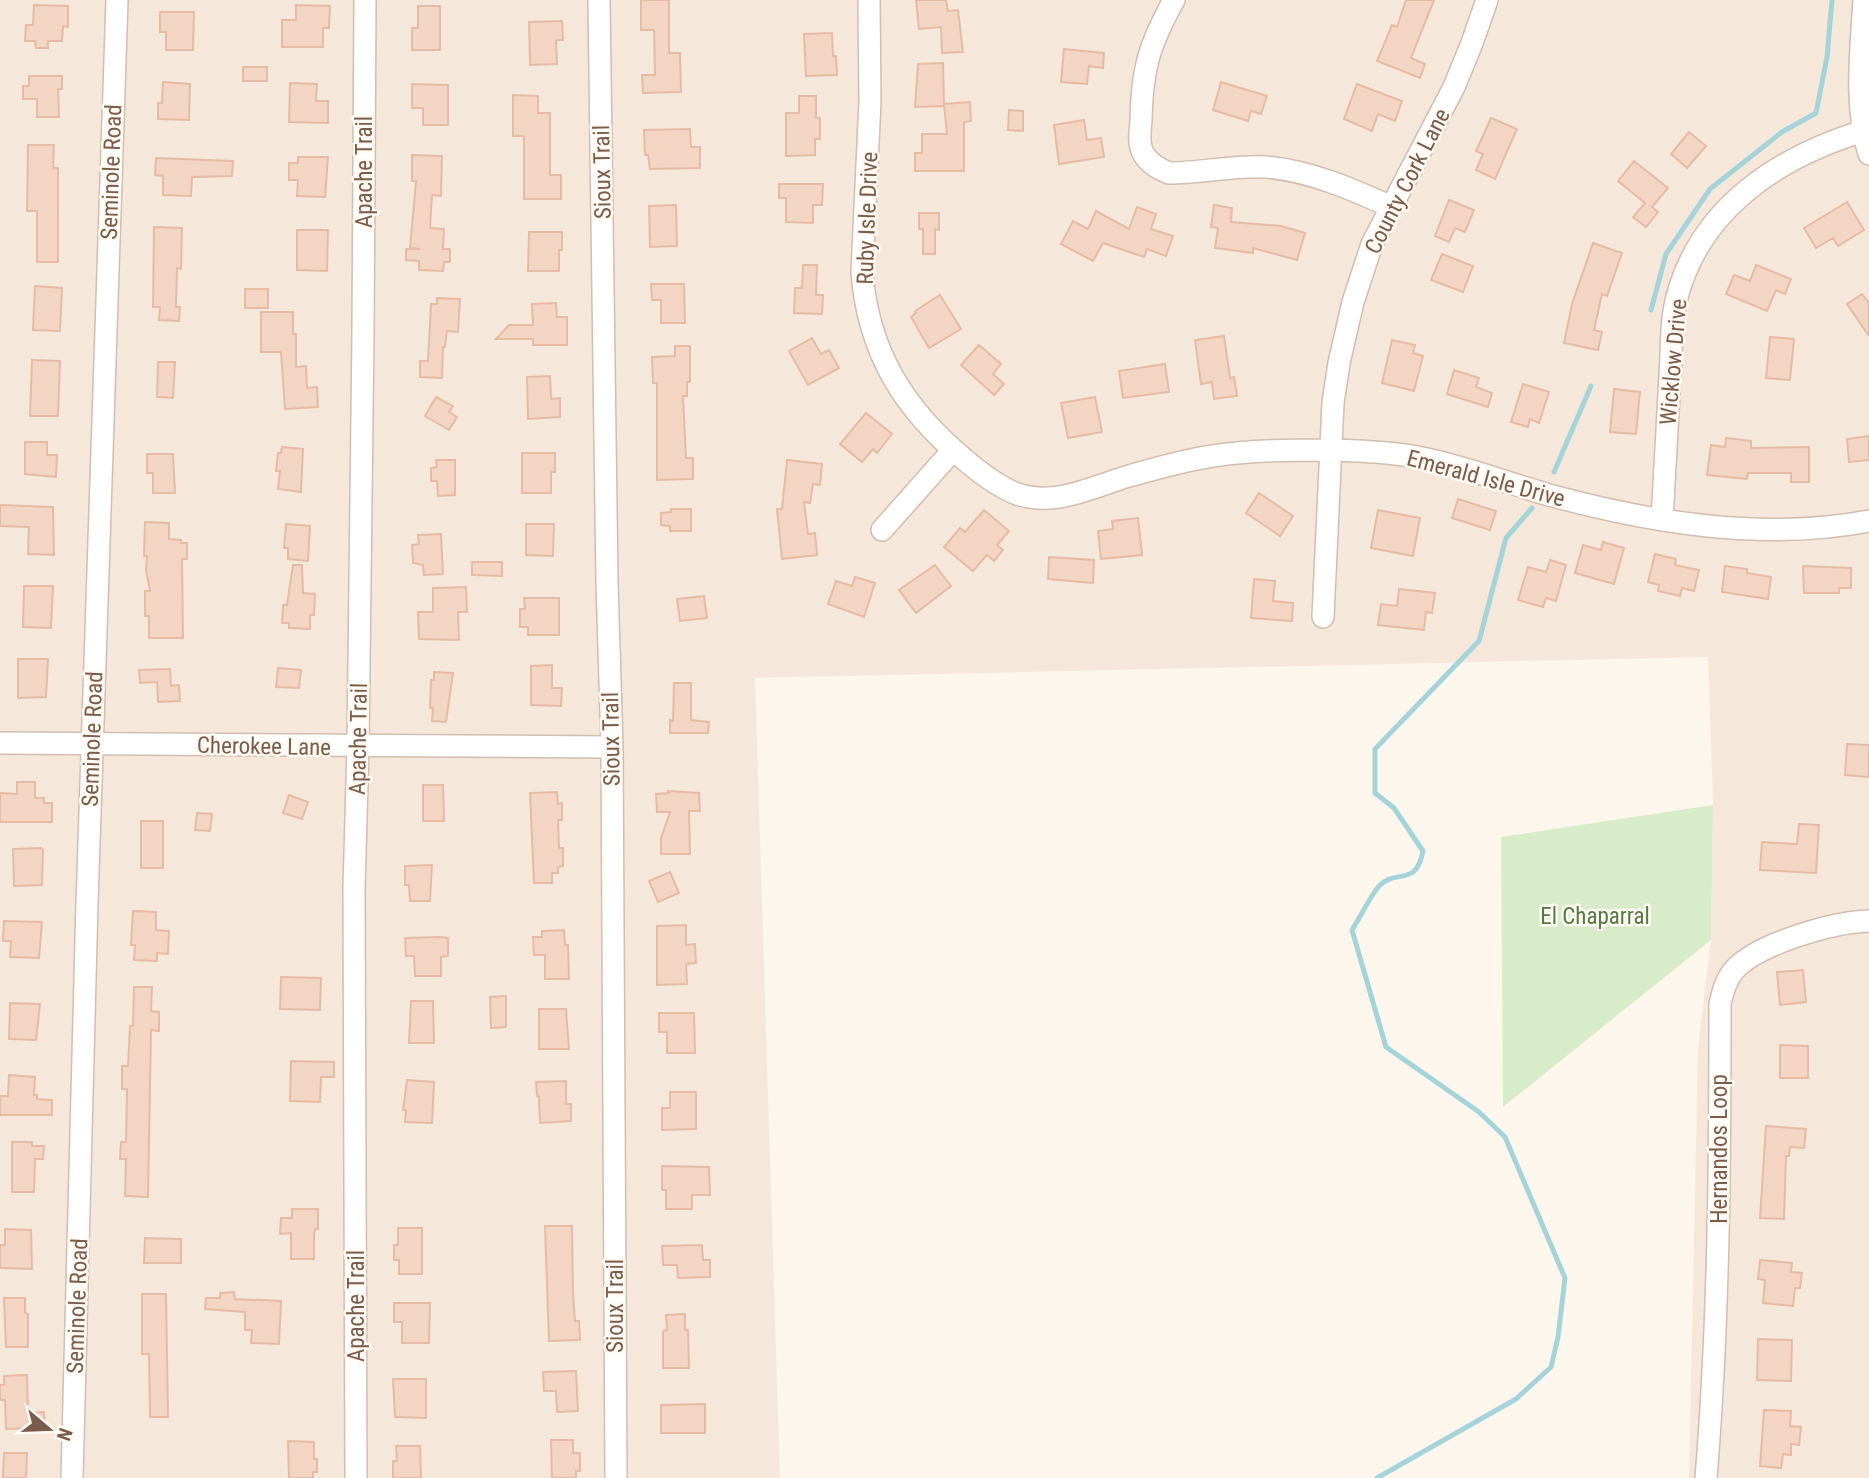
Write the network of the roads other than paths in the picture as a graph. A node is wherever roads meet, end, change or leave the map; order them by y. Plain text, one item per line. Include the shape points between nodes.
1 (117, 0) edge
2 (365, 0) edge
3 (600, 0) edge
4 (870, 0) edge
5 (1174, 0) edge
6 (1487, 0) edge
7 (1864, 0) edge
8 (1863, 131) junction
9 (1869, 154) edge
10 (1391, 207) junction
11 (953, 450) junction
12 (1330, 450) junction
13 (1662, 520) junction
14 (1869, 520) edge
15 (883, 530) dead end
16 (1323, 617) dead end
17 (0, 743) edge
18 (92, 744) junction
19 (358, 747) junction
20 (611, 747) junction
21 (1869, 921) edge
22 (72, 1478) edge
23 (356, 1478) edge
24 (616, 1478) edge
25 (1706, 1478) edge

1 - 18 street, Seminole Road
2 - 19 street, Apache Trail
3 - 20 street, Sioux Trail
4 - 11 street, Ruby Isle Drive via 864,293 873,334 889,372 912,407
5 - 10 street via 1150,47 1142,84 1140,143 1147,159 1169,173 1267,167 1355,191
6 - 10 street, County Cork Lane via 1454,87
7 - 8 street via 1860,63
8 - 9 street
8 - 13 street, Wicklow Drive via 1792,159 1749,187 1715,220 1692,257 1673,320
10 - 12 street, County Cork Lane via 1372,244 1353,302 1337,376
11 - 12 street, Emerald Isle Drive via 997,485 1047,499 1214,456
11 - 15 street
12 - 13 street, Emerald Isle Drive via 1424,458 1549,495
12 - 16 street, County Cork Lane
13 - 14 street, Emerald Isle Drive via 1783,530
17 - 18 street, Cherokee Lane
18 - 19 street, Cherokee Lane
18 - 22 street, Seminole Road
19 - 20 street, Cherokee Lane
19 - 23 street, Apache Trail via 354,888
20 - 24 street, Sioux Trail
21 - 25 street, Hernandos Loop via 1816,930 1750,957 1724,987 1720,1004 1715,1368

